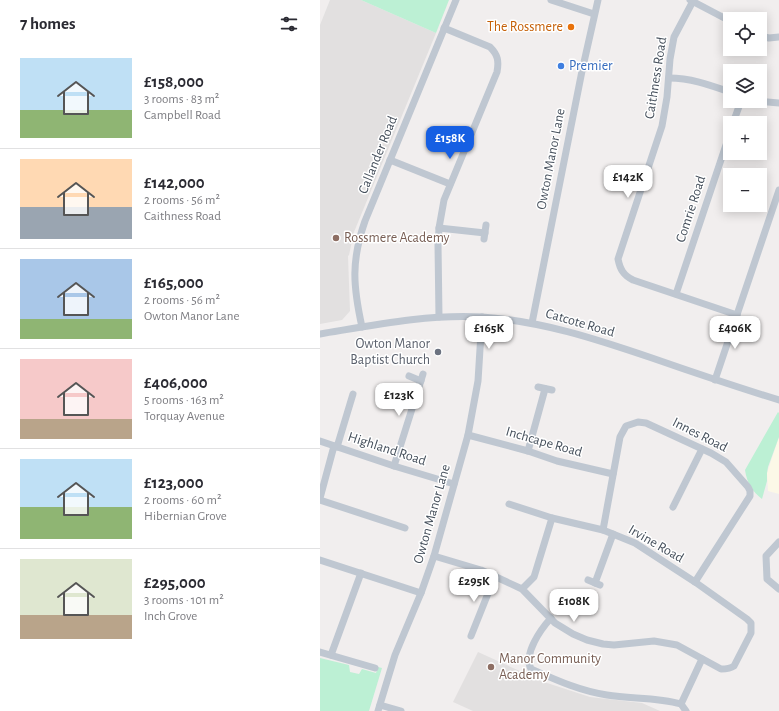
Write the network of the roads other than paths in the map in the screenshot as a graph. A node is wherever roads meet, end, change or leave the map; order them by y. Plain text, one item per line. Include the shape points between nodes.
1 (456, 0) edge
2 (551, 0) edge
3 (598, 0) edge
4 (691, 1) edge
5 (594, 14) junction
6 (723, 17) edge
7 (444, 28) junction
8 (779, 37) edge
9 (767, 38) edge
10 (669, 78) junction
11 (723, 90) edge
12 (767, 102) edge
13 (779, 102) edge
14 (723, 154) edge
15 (390, 160) junction
16 (450, 184) junction
17 (779, 190) edge
18 (486, 225) dead end
19 (439, 228) junction
20 (676, 294) junction
21 (737, 315) junction
22 (439, 317) junction
23 (482, 317) junction
24 (532, 323) junction
25 (362, 327) junction
26 (320, 334) edge
27 (409, 376) dead end
28 (715, 380) junction
29 (545, 388) dead end
30 (353, 394) dead end
31 (779, 400) edge
32 (468, 435) junction
33 (320, 440) edge
34 (336, 446) junction
35 (702, 449) junction
36 (528, 451) junction
37 (394, 466) junction
38 (613, 474) junction
39 (454, 484) junction
40 (320, 499) edge
41 (508, 504) dead end
42 (673, 507) dead end
43 (552, 518) junction
44 (405, 528) dead end
45 (603, 530) junction
46 (613, 534) junction
47 (779, 542) edge
48 (434, 556) junction
49 (320, 560) edge
50 (361, 573) junction
51 (495, 576) junction
52 (588, 580) dead end
53 (695, 582) junction
54 (522, 589) junction
55 (779, 589) edge
56 (421, 593) junction
57 (551, 618) junction
58 (471, 636) dead end
59 (320, 652) edge
60 (331, 655) junction
61 (702, 659) junction
62 (360, 663) junction
63 (375, 668) dead end
64 (356, 671) dead end
65 (681, 704) junction
66 (379, 708) edge
67 (401, 711) edge
68 (686, 711) edge

1 - 7 street, Callander Road
2 - 5 street
3 - 5 street, Owton Manor Lane
4 - 6 street
4 - 10 street, Caithness Road via 674,38
5 - 24 street, Owton Manor Lane
7 - 15 street, Callander Road
7 - 16 street via 490,47 498,58 497,72
8 - 9 street
10 - 11 street via 689,79
10 - 20 street, Caithness Road via 662,126 618,259 620,268 630,278
12 - 13 street
14 - 20 street, Comrie Road
15 - 16 street
15 - 25 street, Callander Road via 365,221 355,258 355,288
16 - 19 street
17 - 21 street
18 - 19 street via 484,236
19 - 22 street
20 - 21 street, Caithness Road
21 - 28 street
22 - 23 street, Catcote Road
22 - 25 street, Catcote Road
23 - 24 street, Catcote Road
23 - 32 street, Owton Manor Lane via 478,381
24 - 28 street, Catcote Road via 590,337
25 - 26 street, Catcote Road
27 - 37 street via 422,378
28 - 31 street, Catcote Road
29 - 36 street
30 - 34 street
32 - 36 street, Inchcape Road
32 - 39 street, Owton Manor Lane
33 - 34 street, Highland Road
34 - 37 street, Highland Road
34 - 40 street
35 - 38 street, Innes Road via 646,423 631,424 626,426 620,437
35 - 42 street
35 - 53 street, Innes Road via 726,462 750,491 748,500
36 - 38 street, Inchcape Road via 557,461
37 - 39 street, Highland Road
38 - 45 street, Innes Road
39 - 48 street, Owton Manor Lane
40 - 44 street
41 - 43 street, Irvine Road
43 - 45 street, Irvine Road
43 - 54 street via 534,577
45 - 46 street, Irvine Road
46 - 52 street via 598,584
46 - 53 street, Irvine Road via 635,543
47 - 55 street via 766,556 767,579
48 - 51 street
48 - 56 street, Owton Manor Lane
49 - 50 street
50 - 56 street
50 - 60 street
51 - 54 street
51 - 58 street
53 - 61 street, Irvine Road via 751,623 751,633 734,666 721,669
54 - 57 street
56 - 66 street, Owton Manor Lane via 396,655
57 - 61 street via 573,634 598,642 614,645 664,642 677,645
57 - 65 street via 540,631 528,656 531,669 589,692
59 - 60 street
60 - 62 street
61 - 65 street
62 - 63 street
62 - 64 street
65 - 68 street
66 - 67 street

